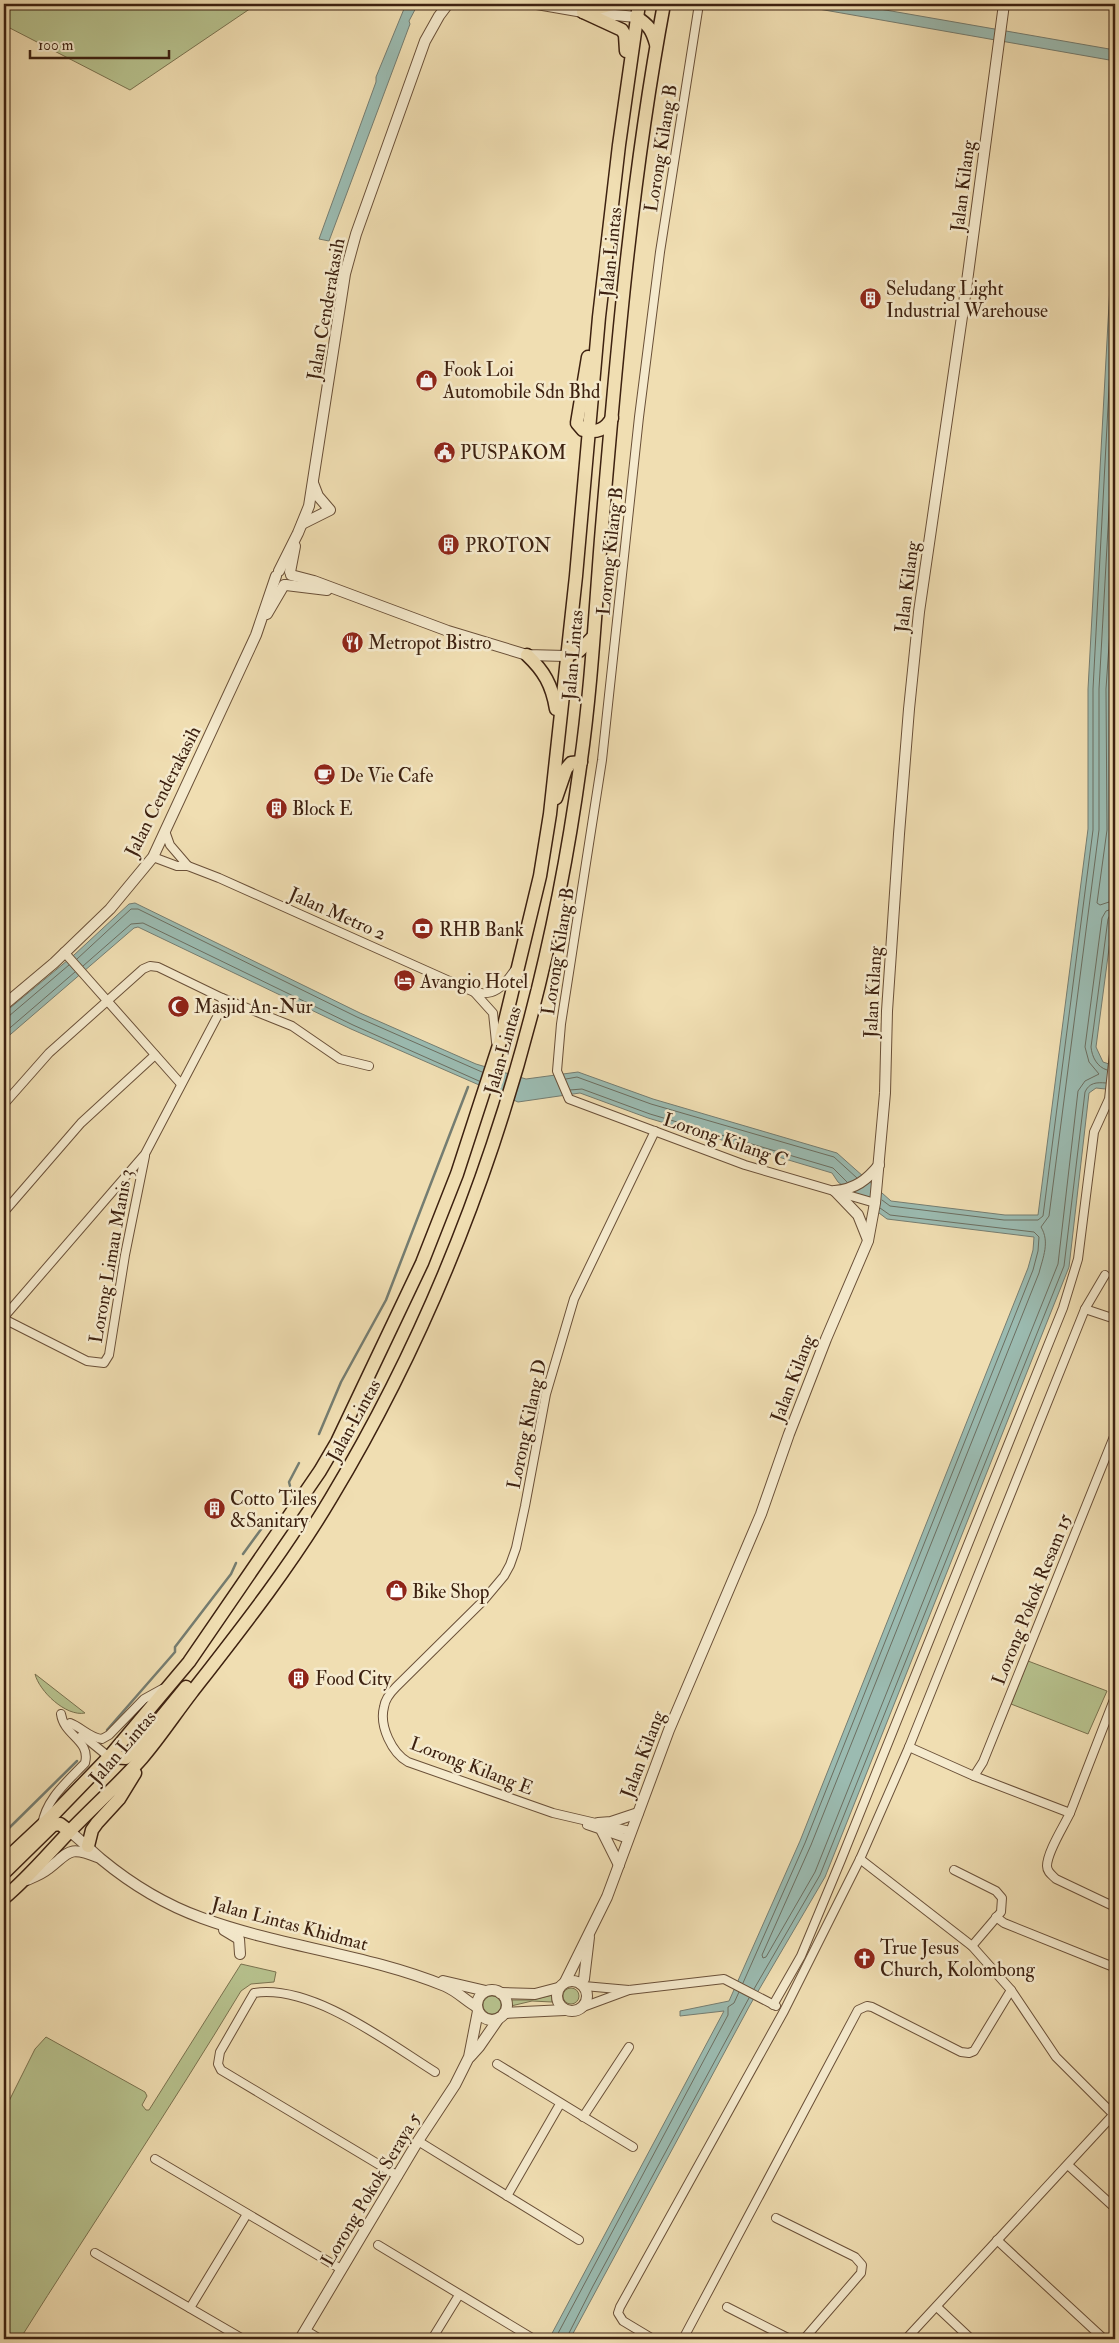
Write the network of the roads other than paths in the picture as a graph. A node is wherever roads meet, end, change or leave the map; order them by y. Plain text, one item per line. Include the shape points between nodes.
1 (448, 4) edge
2 (537, 4) edge
3 (613, 4) edge
4 (639, 4) edge
5 (664, 4) edge
6 (699, 4) edge
7 (1004, 4) edge
8 (583, 12) junction
9 (636, 17) junction
10 (657, 47) junction
11 (625, 102) junction
12 (612, 418) junction
13 (589, 431) junction
14 (313, 482) junction
15 (300, 528) junction
16 (277, 573) junction
17 (291, 573) junction
18 (285, 585) junction
19 (340, 591) junction
20 (256, 635) junction
21 (593, 636) junction
22 (527, 655) junction
23 (566, 656) junction
24 (558, 724) junction
25 (581, 762) junction
26 (550, 814) junction
27 (165, 831) junction
28 (153, 857) junction
29 (188, 866) junction
30 (66, 954) junction
31 (519, 963) junction
32 (474, 992) junction
33 (222, 998) junction
34 (108, 1002) junction
35 (4, 1005) edge
36 (1115, 1045) edge
37 (155, 1055) junction
38 (369, 1066) dead end
39 (492, 1067) junction
40 (182, 1084) junction
41 (569, 1099) joint
42 (4, 1104) edge
43 (655, 1131) junction
44 (145, 1154) junction
45 (879, 1165) junction
46 (835, 1192) junction
47 (875, 1203) junction
48 (4, 1212) edge
49 (868, 1241) junction
50 (1106, 1275) dead end
51 (1085, 1309) junction
52 (4, 1318) edge
53 (1115, 1319) edge
54 (1115, 1434) edge
55 (260, 1604) junction
56 (169, 1685) junction
57 (390, 1694) joint
58 (1115, 1697) edge
59 (60, 1714) dead end
60 (909, 1747) junction
61 (109, 1757) junction
62 (142, 1757) junction
63 (974, 1776) junction
64 (638, 1813) junction
65 (1070, 1813) junction
66 (42, 1825) junction
67 (600, 1827) junction
68 (70, 1831) junction
69 (629, 1835) junction
70 (88, 1846) junction
71 (100, 1858) junction
72 (860, 1859) junction
73 (4, 1860) edge
74 (619, 1865) junction
75 (954, 1870) dead end
76 (4, 1873) edge
77 (24, 1882) junction
78 (4, 1898) edge
79 (1115, 1907) edge
80 (201, 1918) junction
81 (996, 1918) junction
82 (590, 1934) junction
83 (972, 1946) junction
84 (240, 1954) dead end
85 (1112, 1966) dead end
86 (427, 1979) junction
87 (562, 1985) junction
88 (582, 1985) junction
89 (629, 1990) junction
90 (1011, 1990) junction
91 (486, 1991) junction
92 (500, 1993) junction
93 (773, 2005) junction
94 (583, 2007) junction
95 (477, 2009) junction
96 (565, 2010) junction
97 (784, 2011) junction
98 (501, 2016) junction
99 (629, 2047) dead end
100 (469, 2057) junction
101 (497, 2064) dead end
102 (435, 2072) dead end
103 (560, 2104) junction
104 (1115, 2115) edge
105 (583, 2117) junction
106 (418, 2141) junction
107 (633, 2147) dead end
108 (155, 2159) dead end
109 (1068, 2165) junction
110 (398, 2176) junction
111 (507, 2196) junction
112 (1115, 2208) edge
113 (247, 2214) junction
114 (776, 2218) dead end
115 (579, 2240) dead end
116 (997, 2240) junction
117 (378, 2245) dead end
118 (94, 2253) dead end
119 (341, 2269) junction
120 (459, 2295) junction
121 (190, 2308) junction
122 (727, 2308) dead end
123 (937, 2308) junction
124 (303, 2335) edge
125 (532, 2338) edge
126 (243, 2339) edge
127 (320, 2339) edge
128 (432, 2339) edge
129 (653, 2339) edge
130 (682, 2339) edge
131 (790, 2339) edge
132 (804, 2339) edge
133 (906, 2339) edge
134 (971, 2339) edge
135 (1104, 2339) edge

1 - 14 street, Jalan Cenderakasih via 425,41 356,234 345,274
2 - 8 street
3 - 8 highway
4 - 9 highway, Jalan Lintas
5 - 10 highway, Jalan Lintas
6 - 41 street, Lorong Kilang B via 660,252 602,760 561,1024 557,1072
7 - 45 street, Jalan Kilang via 908,709
8 - 9 street
8 - 11 highway via 616,26 625,35
9 - 10 highway via 652,31
9 - 11 highway, Jalan Lintas
10 - 12 highway, Jalan Lintas via 640,147
11 - 13 highway, Jalan Lintas via 599,317 593,329 577,413 579,427
12 - 13 highway via 606,428
12 - 21 highway, Jalan Lintas
13 - 23 highway, Jalan Lintas
14 - 15 street, Jalan Cenderakasih via 309,506
14 - 15 street via 318,496 330,510
15 - 16 street, Jalan Cenderakasih
15 - 17 street
16 - 17 street via 286,569
16 - 18 street via 278,583
16 - 20 street, Jalan Cenderakasih
17 - 18 street via 291,581
17 - 19 street
18 - 19 street
18 - 20 street
19 - 22 street via 422,622
20 - 27 street, Jalan Cenderakasih
21 - 23 highway via 579,651
21 - 25 highway, Jalan Lintas
22 - 23 street
22 - 24 highway via 550,682
23 - 24 highway, Jalan Lintas
24 - 26 highway, Jalan Lintas
25 - 26 highway via 571,762 566,769
25 - 55 highway, Jalan Lintas via 562,886 522,1053 495,1141 451,1260 422,1328 335,1492
26 - 31 highway, Jalan Lintas via 540,876
27 - 28 street, Jalan Cenderakasih
27 - 29 street, Jalan Metro 2 via 170,845
28 - 29 street, Jalan Metro 2 via 177,866
28 - 30 street, Jalan Cenderakasih via 110,909
29 - 32 street, Jalan Metro 2
30 - 34 street
30 - 35 street, Jalan Cenderakasih
31 - 32 street, Jalan Metro 2 via 497,991
31 - 39 highway, Jalan Lintas
32 - 39 street, Jalan Metro 2 via 494,1017 496,1041
33 - 34 street via 150,966
33 - 38 street via 292,1026 340,1060
33 - 40 street via 218,1015
34 - 37 street
34 - 42 street via 49,1053
36 - 93 street via 1109,1099 1094,1132 1078,1259 1063,1308 838,1869 801,1956
37 - 40 street
37 - 48 street via 81,1123
39 - 56 highway, Jalan Lintas via 457,1174 422,1263 337,1442 264,1556
40 - 44 street
41 - 43 street, Lorong Kilang C
43 - 46 street, Lorong Kilang C via 745,1165
43 - 57 street, Lorong Kilang D via 574,1299 546,1394 525,1506 510,1565 483,1601
44 - 52 street
44 - 52 street, Lorong Limau Manis 3 via 109,1356 104,1363 86,1361
45 - 46 street via 860,1184
45 - 47 street, Jalan Kilang
46 - 47 street, Lorong Kilang C
46 - 49 street via 858,1216
47 - 49 street, Jalan Kilang
49 - 64 street, Jalan Kilang via 826,1339 761,1514
50 - 51 street
51 - 53 street
51 - 60 street
54 - 63 street, Lorong Pokok Resam 15 via 983,1762
55 - 61 highway via 229,1633 132,1752 126,1758
55 - 62 highway, Jalan Lintas
56 - 61 highway, Jalan Lintas
56 - 61 street via 144,1699 102,1739 92,1737 70,1723
57 - 67 street, Lorong Kilang E via 383,1709 385,1724 392,1747 402,1759 498,1795
58 - 65 street
59 - 66 street via 62,1725 81,1743 86,1757 85,1763 44,1810
60 - 63 street
60 - 72 street
61 - 66 highway, Jalan Lintas
62 - 68 highway, Jalan Lintas
62 - 70 highway via 123,1793 92,1830
63 - 65 street
64 - 67 street
64 - 69 street, Jalan Kilang
65 - 79 street via 1049,1857 1049,1873
66 - 73 highway, Jalan Lintas
67 - 69 street, Lorong Kilang E
67 - 74 street
68 - 70 street
68 - 76 highway via 60,1824 54,1825
68 - 77 highway, Jalan Lintas
69 - 74 street, Jalan Kilang
70 - 71 street
71 - 77 street via 85,1852 66,1853 47,1870
71 - 80 street, Jalan Lintas Khidmat via 156,1896
72 - 83 street
72 - 97 street
74 - 82 street, Jalan Kilang
75 - 81 street via 996,1891 1002,1898 1001,1912
77 - 78 highway, Jalan Lintas
80 - 84 street via 239,1939
80 - 86 street, Jalan Lintas Khidmat
81 - 83 street
81 - 85 street
82 - 87 street, Jalan Kilang
82 - 88 street, Jalan Kilang
83 - 90 street
86 - 91 street
86 - 95 street, Jalan Lintas Khidmat via 446,1987
87 - 88 street via 575,1981
87 - 92 street via 535,1994
87 - 96 street via 557,2001
88 - 89 street
88 - 94 street via 587,1998
89 - 93 street via 717,1979 732,1982
89 - 94 street
90 - 104 street via 1056,2057
90 - 130 street via 974,2051 968,2053 872,2007 858,2010
91 - 92 street
91 - 95 street via 479,1998
92 - 98 street via 506,2002
93 - 97 street
94 - 96 street via 571,2012
95 - 98 street via 487,2019
95 - 100 street, Lorong Pokok Seraya 5
96 - 98 street
97 - 129 street via 620,2307 618,2313 623,2321
98 - 100 street, Lorong Pokok Seraya 5
99 - 105 street
100 - 106 street, Lorong Pokok Seraya 5 via 455,2085
101 - 103 street
102 - 110 street via 350,2019 322,2005 278,1992 254,1993 220,2052 218,2064 221,2070
103 - 105 street
103 - 111 street
104 - 109 street
105 - 107 street
106 - 110 street, Lorong Pokok Seraya 5
106 - 111 street
108 - 113 street
109 - 112 street
109 - 116 street
110 - 119 street, Lorong Pokok Seraya 5
111 - 115 street
113 - 119 street
113 - 121 street
114 - 132 street via 855,2257 862,2265 861,2273
116 - 123 street
116 - 135 street
117 - 120 street
118 - 121 street
119 - 124 street, Lorong Pokok Seraya 5
120 - 125 street
120 - 128 street
121 - 126 street
122 - 131 street
123 - 133 street
123 - 134 street
124 - 127 street

